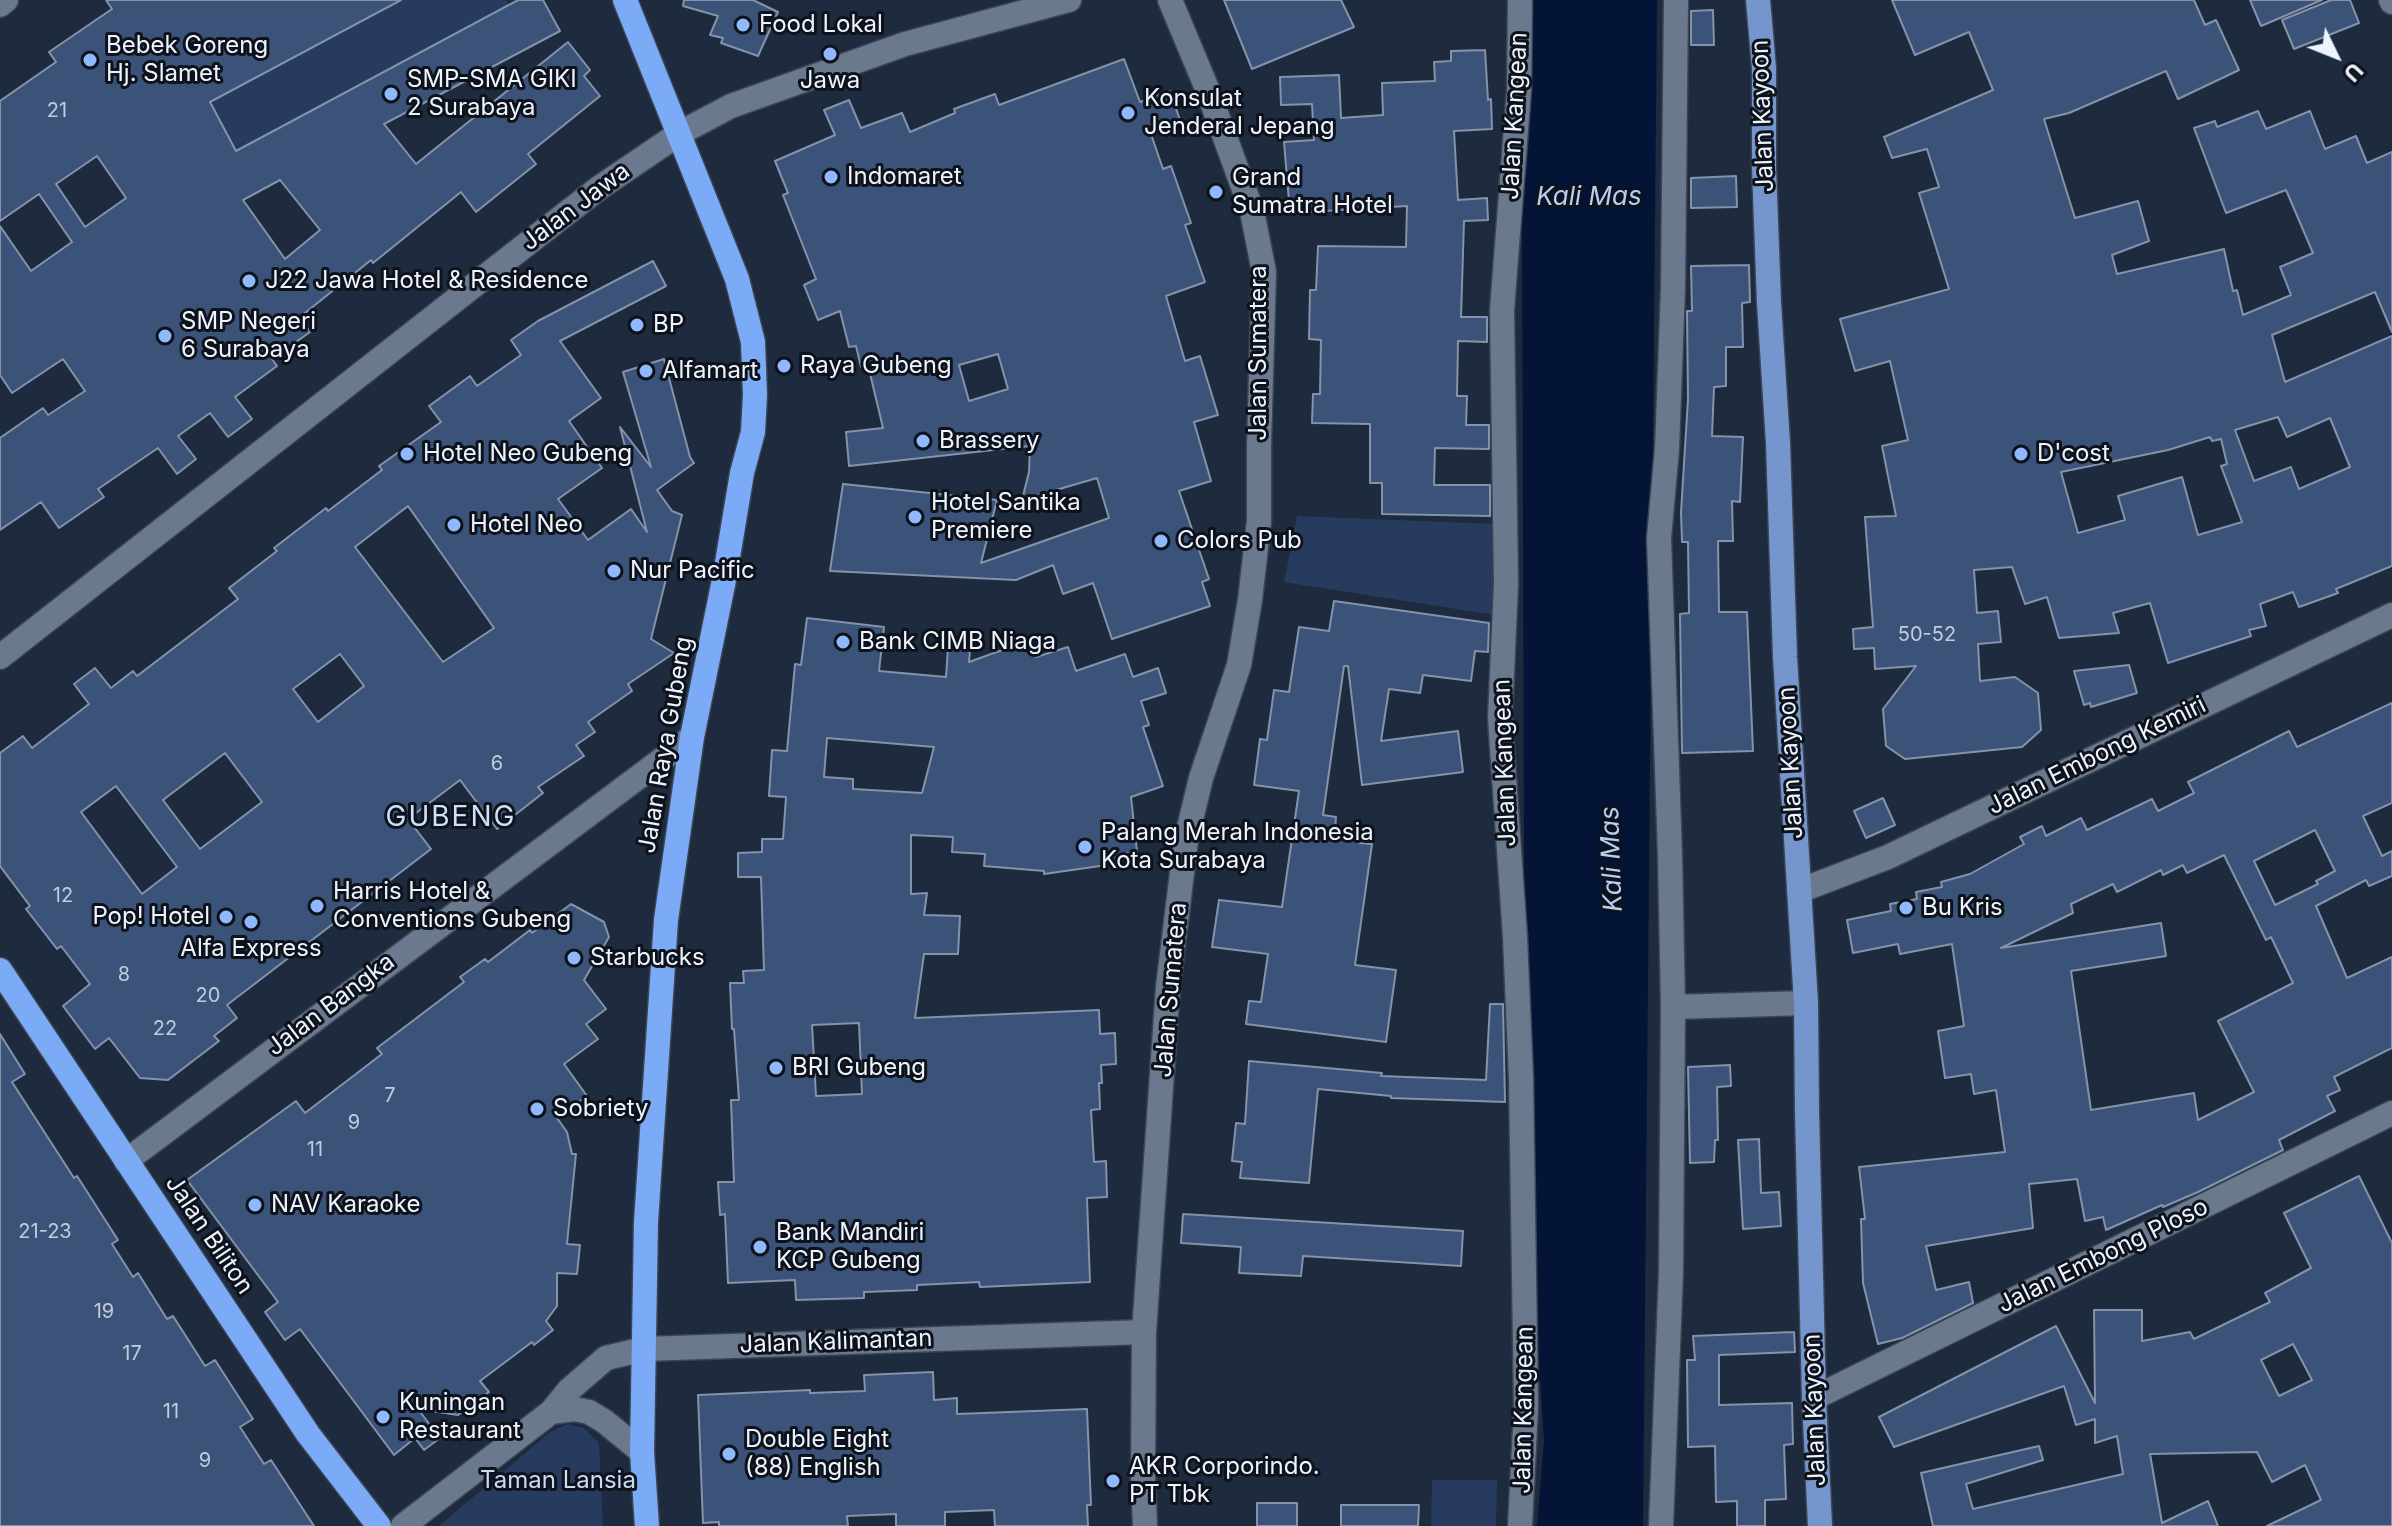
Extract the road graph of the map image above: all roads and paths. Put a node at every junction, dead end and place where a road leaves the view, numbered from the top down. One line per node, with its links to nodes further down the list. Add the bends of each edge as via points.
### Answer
1 (6, 0): 8 (street)
2 (625, 0): 9 (highway, Jalan Raya Gubeng)
3 (1069, 0): 9 (street, Jalan Jawa, via 905,44 731,106)
4 (1170, 0): 19 (street, Jalan Sumatera, via 1252,211 1264,272 1259,521 1239,665 1186,840 1168,987)
5 (1520, 0): 28 (street, Jalan Kangean, via 1519,90 1502,310 1506,584 1500,718 1522,1126 1526,1407)
6 (1676, 0): 16 (street, via 1673,288 1659,538)
7 (1758, 0): 13 (main road, Jalan Kayoon)
8 (0, 5)
9 (680, 133): 11 (street, Jalan Jawa, via 599,188); 12 (highway, Jalan Raya Gubeng, via 737,279 753,342 755,395 753,432)
10 (2392, 615): 13 (street, Jalan Embong Kemiri, via 1888,857)
11 (0, 657)
12 (692, 737): 18 (street, Jalan Bangka); 20 (highway, Jalan Raya Gubeng, via 666,920 646,1222)
13 (1799, 891): 15 (main road, Jalan Kayoon)
14 (0, 970): 18 (highway, Jalan Biliton)
15 (1806, 1003): 16 (street); 21 (main road, Jalan Kayoon)
16 (1673, 1007): 29 (street, via 1671,1271)
17 (2392, 1113): 21 (street, Jalan Embong Ploso)
18 (126, 1161): 24 (highway, Jalan Biliton, via 308,1434)
19 (1144, 1332): 20 (street, Jalan Kalimantan); 27 (street, Jalan Sumatera)
20 (644, 1349): 22 (street, Jalan Kalimantan, via 606,1358); 23 (highway, Jalan Raya Gubeng)
21 (1814, 1398): 30 (main road, Jalan Kayoon)
22 (551, 1412): 23 (street, via 589,1412); 25 (street, Jalan Kalimantan)
23 (642, 1452): 26 (highway, Jalan Raya Gubeng)
24 (379, 1526)
25 (403, 1526)
26 (647, 1526)
27 (1145, 1526)
28 (1520, 1526)
29 (1661, 1526)
30 (1820, 1526)

